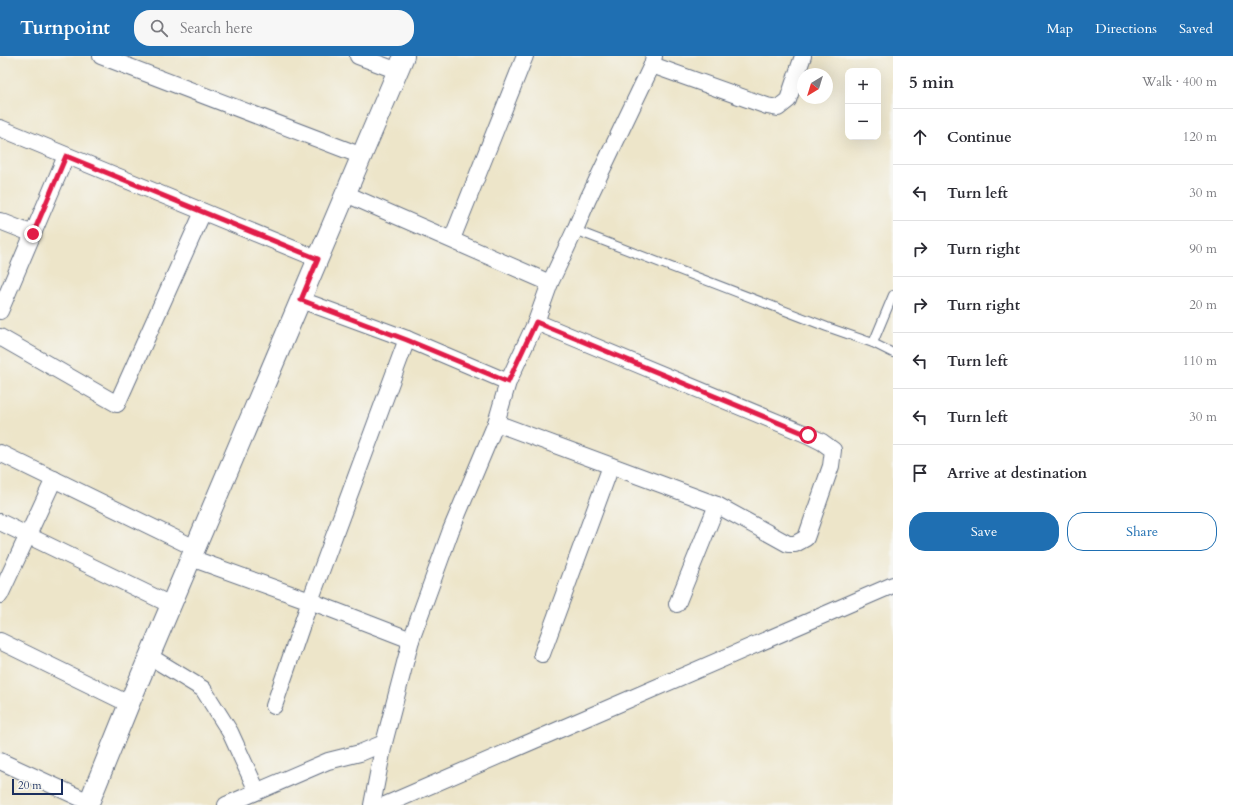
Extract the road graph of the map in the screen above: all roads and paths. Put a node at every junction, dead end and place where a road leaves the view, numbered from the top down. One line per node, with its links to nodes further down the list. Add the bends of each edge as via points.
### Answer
1 (101, 56): 9 (street)
2 (358, 56): 6 (street)
3 (525, 56): 15 (street)
4 (803, 56): 5 (street, via 788,100 778,108 767,106)
5 (653, 60): 13 (street)
6 (401, 63): 9 (street)
7 (0, 128): 8 (street)
8 (66, 156): 11 (street); 14 (street)
9 (362, 156): 10 (street)
10 (346, 194): 15 (street); 16 (street)
11 (203, 212): 16 (street); 22 (street, via 117,404)
12 (0, 221): 14 (street)
13 (575, 230): 17 (street); 24 (lane)
14 (33, 234): 20 (street)
15 (452, 239): 17 (street)
16 (318, 259): 19 (street)
17 (550, 283): 21 (street)
18 (893, 295): 24 (lane)
19 (301, 300): 23 (street); 34 (street)
20 (0, 311)
21 (536, 322): 26 (street); 31 (street, via 808,435 833,450 831,466 806,538 795,544 788,544)
22 (0, 337)
23 (407, 340): 26 (street); 37 (street)
24 (873, 344): 25 (lane)
25 (893, 353)
26 (508, 382): 27 (street)
27 (496, 422): 29 (street); 40 (street, via 451,530)
28 (0, 453): 30 (street)
29 (611, 466): 31 (street); 42 (street)
30 (54, 479): 33 (street); 34 (street)
31 (716, 505): 38 (street)
32 (0, 522): 33 (street)
33 (28, 536): 36 (street); 39 (street)
34 (193, 553): 37 (street); 39 (street)
35 (893, 585): 52 (street)
36 (0, 595)
37 (310, 601): 40 (street); 45 (street)
38 (677, 604)
39 (171, 605): 43 (street)
40 (411, 640): 46 (street)
41 (0, 642): 44 (street)
42 (542, 654)
43 (149, 656): 44 (street); 48 (street, via 203,689 230,732)
44 (129, 704): 49 (street)
45 (274, 706)
46 (384, 743): 48 (street, via 328,760); 51 (street)
47 (0, 761): 49 (street)
48 (257, 791): 50 (street)
49 (89, 804)
50 (226, 805)
51 (372, 805)
52 (385, 805)

